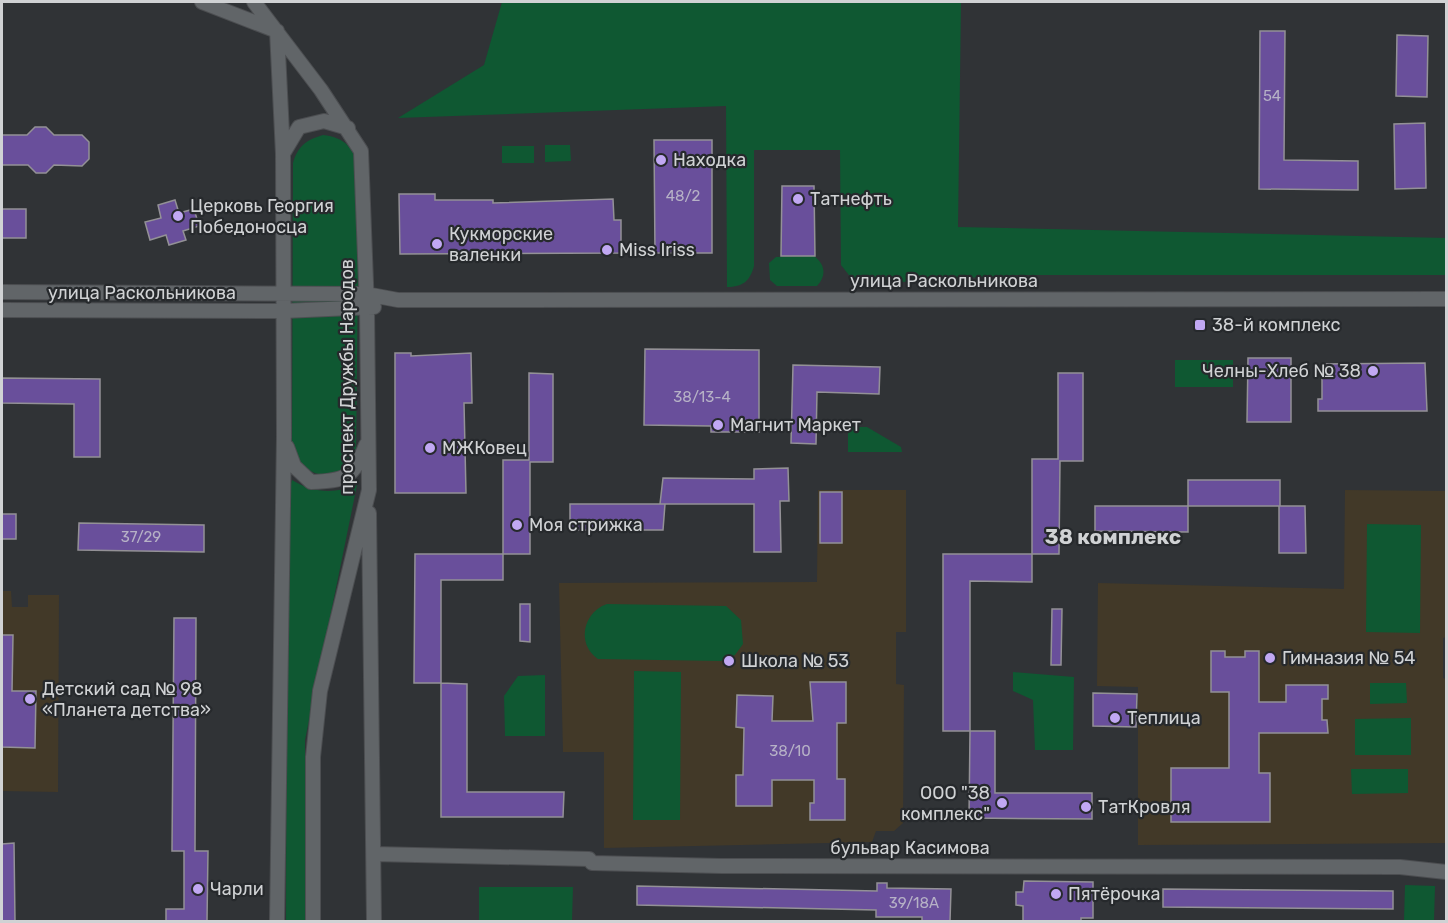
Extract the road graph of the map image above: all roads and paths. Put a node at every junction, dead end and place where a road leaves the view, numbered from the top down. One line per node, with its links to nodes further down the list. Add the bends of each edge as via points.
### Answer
1 (202, 2): 3 (street)
2 (254, 2): 3 (street)
3 (277, 31): 4 (street); 5 (street)
4 (348, 129): 5 (street, via 324,121 299,127); 8 (street, проспект Дружбы Народов, via 362,151)
5 (283, 154): 7 (street)
6 (2, 292): 7 (street, улица Раскольникова)
7 (282, 292): 8 (street, улица Раскольникова); 13 (street)
8 (366, 294): 10 (street, улица Раскольникова); 11 (street, проспект Дружбы Народов)
9 (1446, 299): 10 (street, улица Раскольникова)
10 (398, 300): 11 (street, улица Раскольникова)
11 (367, 309): 13 (street, улица Раскольникова); 15 (street, проспект Дружбы Народов)
12 (2, 310): 13 (street, улица Раскольникова)
13 (283, 311): 14 (street)
14 (284, 436): 15 (street, via 294,466 310,482 336,481 357,468); 19 (street)
15 (369, 438): 16 (street, проспект Дружбы Народов)
16 (369, 490): 17 (street); 20 (street, проспект Дружбы Народов, via 320,691 313,757)
17 (374, 854): 18 (street, бульвар Касимова, via 721,866 1389,866); 21 (street)
18 (1446, 872)
19 (277, 921)
20 (313, 921)
21 (374, 921)

